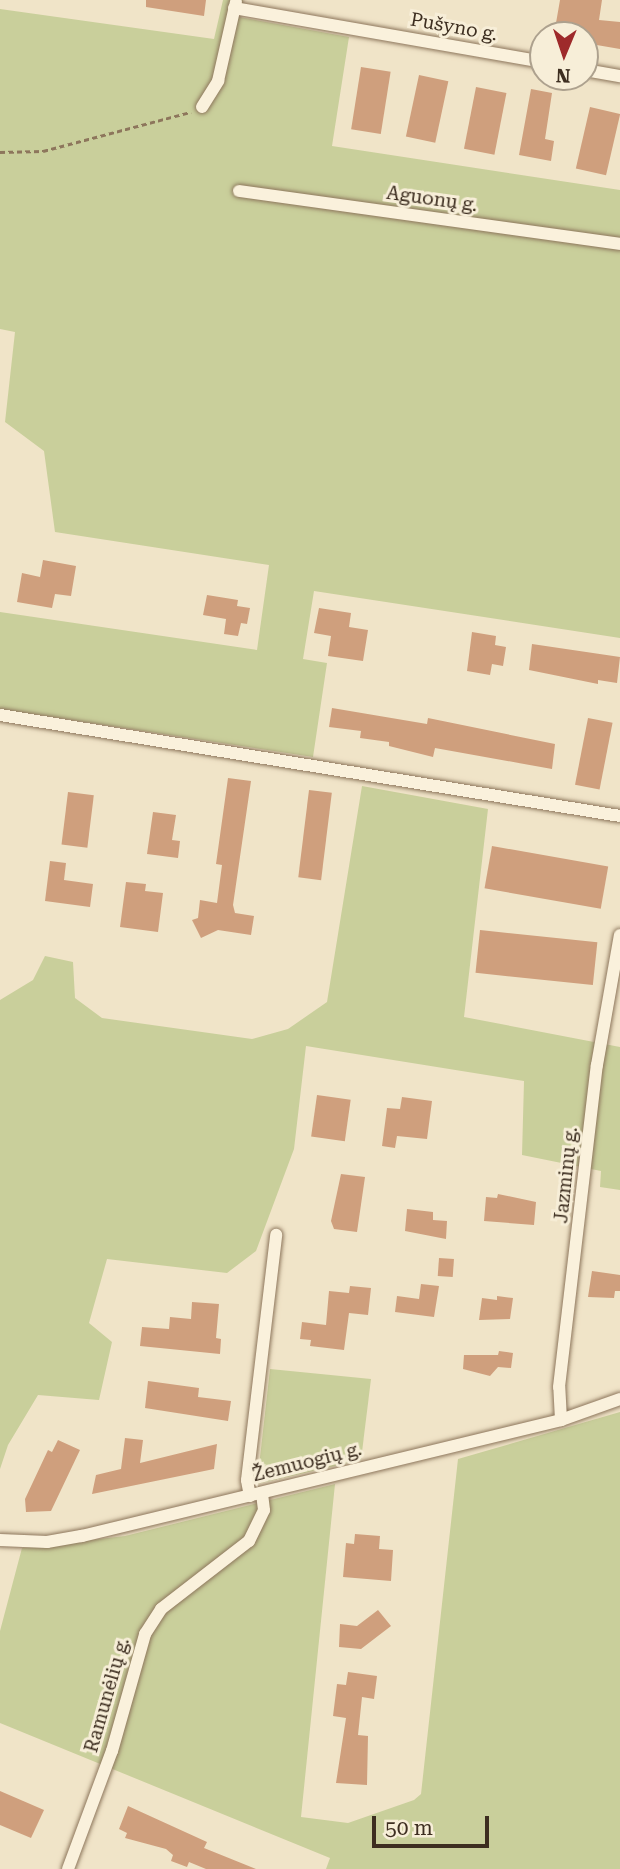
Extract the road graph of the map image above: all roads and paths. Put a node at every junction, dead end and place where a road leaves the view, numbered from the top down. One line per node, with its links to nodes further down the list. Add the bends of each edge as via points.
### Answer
1 (235, 4): 2 (street, Pušyno g.); 5 (street, via 218,81)
2 (529, 59)
3 (599, 72): 4 (street)
4 (620, 76)
5 (202, 107): 6 (path, via 43,151)
6 (0, 152)
7 (239, 191): 8 (street, Aguonų g.)
8 (620, 244)
9 (0, 715): 10 (street)
10 (620, 816)
11 (620, 936): 14 (street, Jazminų g., via 597,1065 559,1387)
12 (276, 1235): 15 (street, Ramunėlių g., via 247,1480)
13 (620, 1399): 14 (street, Žemuogių g.)
14 (561, 1420): 15 (street, Žemuogių g.)
15 (256, 1495): 16 (street, Žemuogių g., via 82,1536 47,1542); 17 (street, Ramunėlių g., via 264,1510 248,1541 161,1609 145,1634 112,1751)
16 (0, 1540)
17 (68, 1869)

